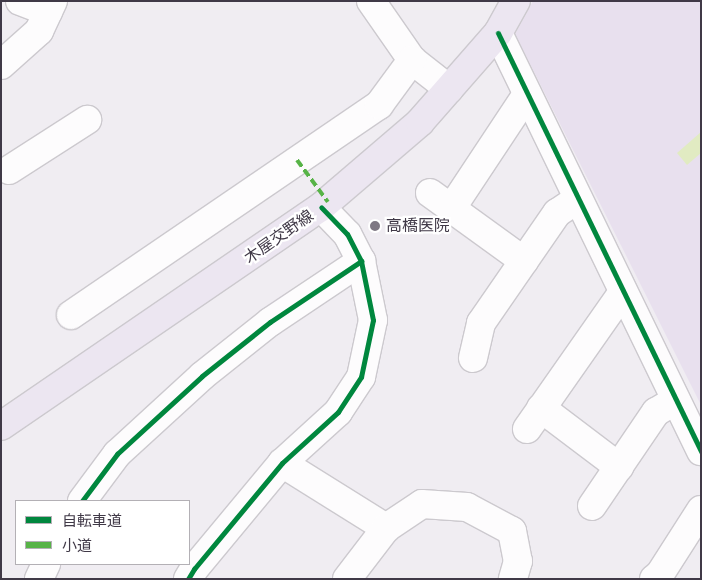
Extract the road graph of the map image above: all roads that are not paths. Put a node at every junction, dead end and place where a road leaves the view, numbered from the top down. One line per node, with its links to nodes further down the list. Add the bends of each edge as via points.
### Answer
1 (20, 1): 4 (street)
2 (371, 1): 6 (street)
3 (516, 1): 5 (main road, 木屋交野線)
4 (47, 15): 7 (street)
5 (498, 33): 8 (main road, 木屋交野線); 9 (street)
6 (412, 60): 8 (street); 17 (street, via 380,105)
7 (1, 65)
8 (449, 89): 13 (main road, 木屋交野線, via 420,122)
9 (527, 94): 12 (street); 15 (street, via 441,201)
10 (87, 120): 11 (street)
11 (4, 169)
12 (578, 199): 15 (street, via 557,213); 16 (street)
13 (322, 208): 14 (street, via 347,234); 20 (main road, 木屋交野線)
14 (362, 261): 22 (street, via 373,320 361,377 338,412); 24 (street, via 270,322 202,376 117,454)
15 (524, 261): 18 (street, via 481,323)
16 (624, 292): 19 (street); 23 (street, via 534,419)
17 (71, 316)
18 (473, 358)
19 (676, 400): 21 (street); 23 (street, via 656,412)
20 (1, 426)
21 (701, 451)
22 (282, 463): 27 (street); 30 (street)
23 (619, 467): 25 (street)
24 (83, 500)
25 (592, 506)
26 (701, 510): 33 (street)
27 (386, 528): 31 (street); 32 (street, via 422,504 467,507 512,531 518,561)
28 (46, 565): 29 (street)
29 (39, 579)
30 (188, 579)
31 (346, 579)
32 (513, 579)
33 (654, 579)

